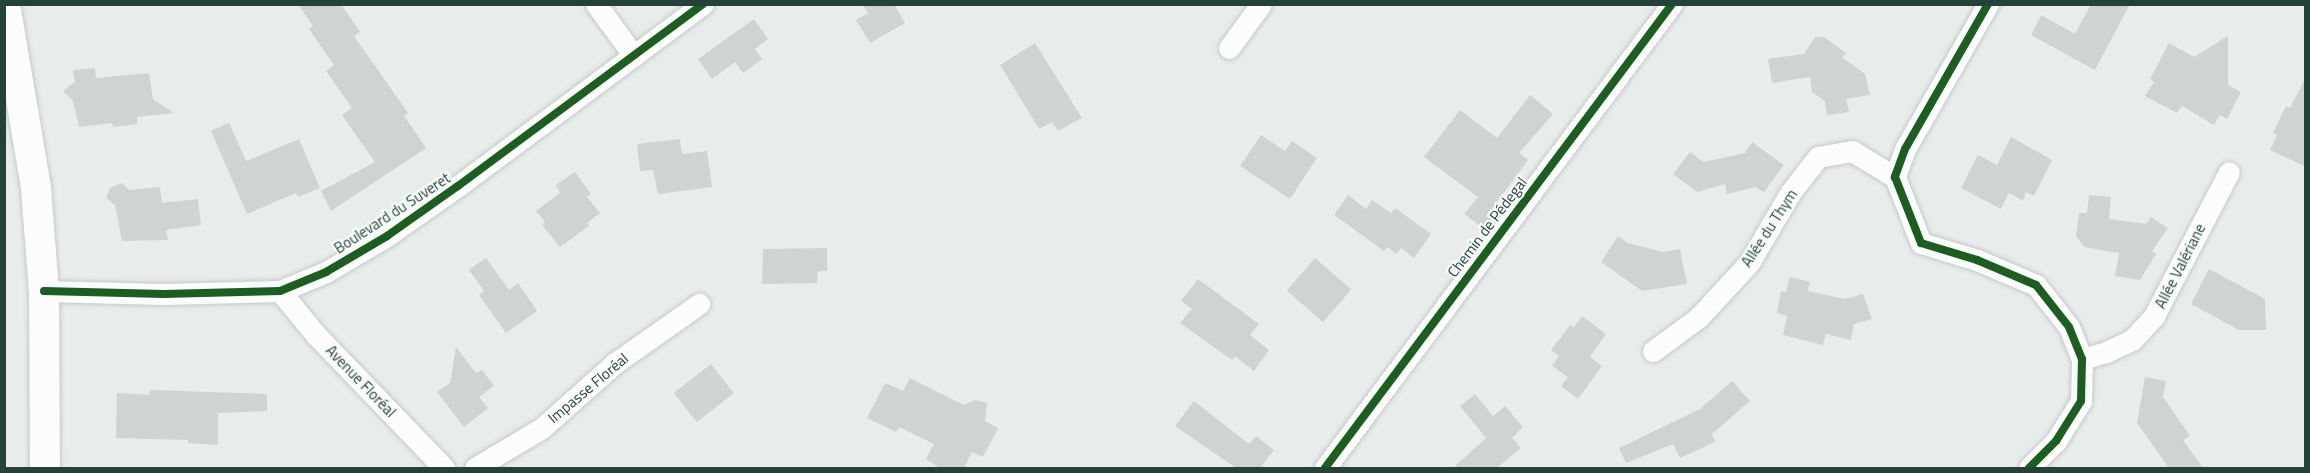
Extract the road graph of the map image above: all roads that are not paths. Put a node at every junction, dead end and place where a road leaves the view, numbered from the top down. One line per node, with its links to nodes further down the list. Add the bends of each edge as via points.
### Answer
1 (4, 4): 11 (main road, via 36,188)
2 (596, 4): 8 (street)
3 (702, 4): 8 (street, Boulevard du Suveret)
4 (1261, 4): 7 (street)
5 (1672, 4): 19 (street, Chemin de Pédegal)
6 (1988, 4): 10 (street, via 1905,149)
7 (1228, 48)
8 (634, 56): 12 (street, Boulevard du Suveret, via 387,236 326,272)
9 (2229, 172): 15 (street, Allée Valériane, via 2154,316 2132,339)
10 (1895, 177): 14 (street, Allée du Thym, via 1852,152 1818,157 1749,263 1698,318); 15 (street, via 1921,243 1977,260 2036,285 2069,327)
11 (44, 291): 12 (street, Boulevard du Suveret); 16 (main road)
12 (280, 291): 17 (street, Avenue Floréal, via 316,335)
13 (699, 304): 18 (street, Impasse Floréal, via 615,363 542,428)
14 (1653, 351)
15 (2082, 359): 20 (street, via 2081,400 2056,441)
16 (45, 468)
17 (444, 468)
18 (476, 468)
19 (1325, 468)
20 (2029, 468)

